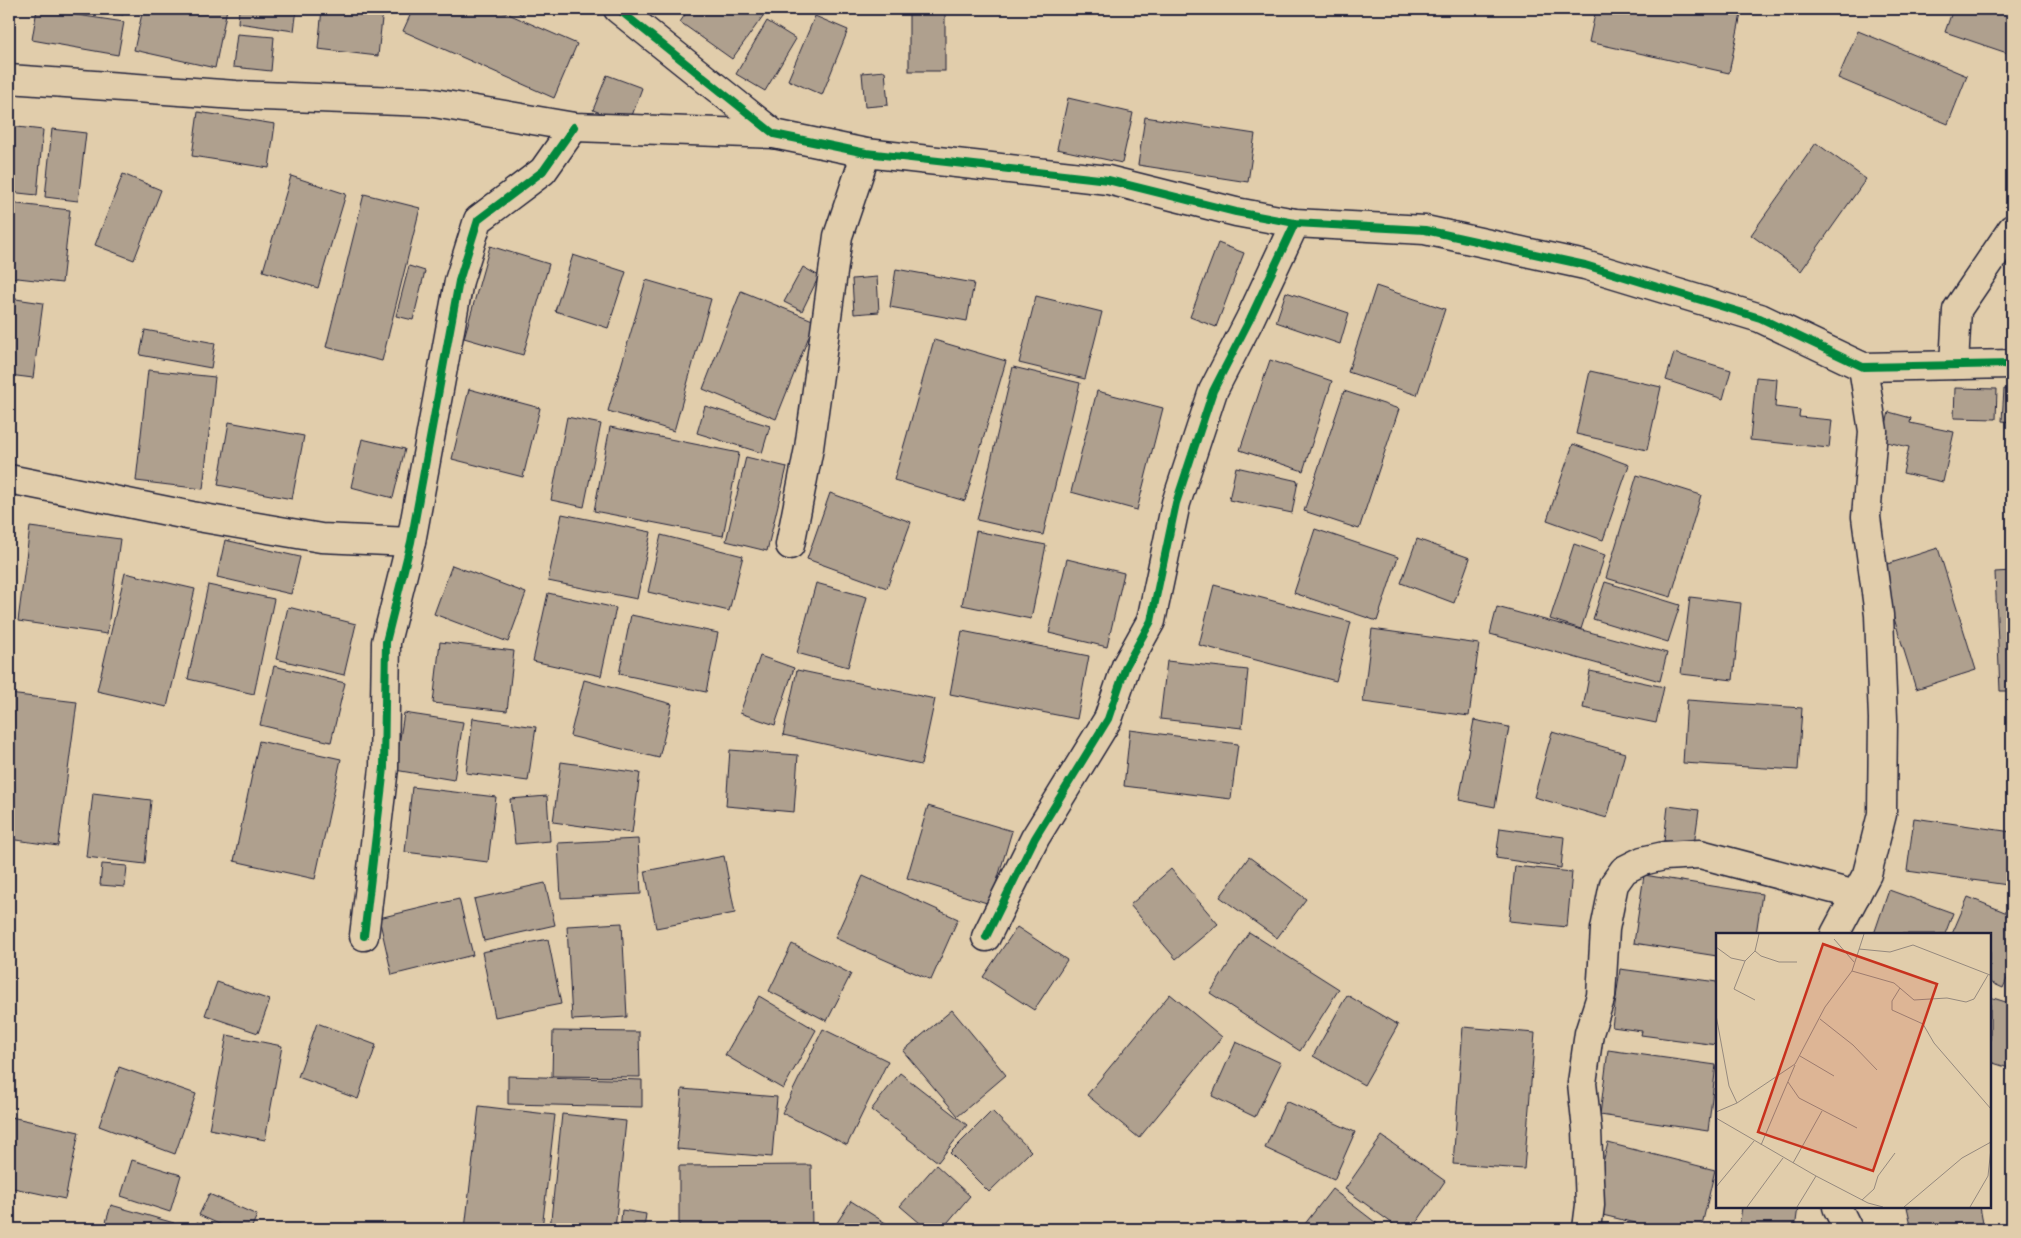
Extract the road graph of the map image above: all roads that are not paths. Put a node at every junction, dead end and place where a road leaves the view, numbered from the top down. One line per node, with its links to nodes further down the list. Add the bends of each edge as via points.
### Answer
1 (618, 9): 4 (street)
2 (9, 79): 3 (street, via 236,95 428,102)
3 (574, 128): 4 (street); 12 (street, via 543,172 478,220 459,281)
4 (774, 134): 5 (street)
5 (866, 152): 6 (street, via 1108,180 1236,212); 13 (street, via 838,236 809,448)
6 (1295, 223): 10 (street, via 1425,230 1585,265 1760,318); 17 (street, via 1213,391 1176,503 1151,621 1126,666 1108,719 1035,838)
7 (2012, 230): 9 (street, via 1957,310)
8 (2012, 364): 9 (street)
9 (1954, 365): 10 (street)
10 (1863, 367): 14 (street, via 1874,431 1866,518 1879,615 1883,785 1882,814 1867,874)
11 (9, 479): 12 (street, via 321,538)
12 (411, 542): 16 (street, via 386,642 384,768)
13 (790, 545)
14 (1856, 894): 15 (street); 19 (street, via 1700,854 1664,856 1642,861 1624,870 1614,884 1605,929 1602,996 1589,1033 1582,1083 1590,1205)
15 (1835, 933)
16 (364, 936)
17 (986, 937)
18 (1838, 1208): 20 (street)
19 (1587, 1229)
20 (1848, 1229)

